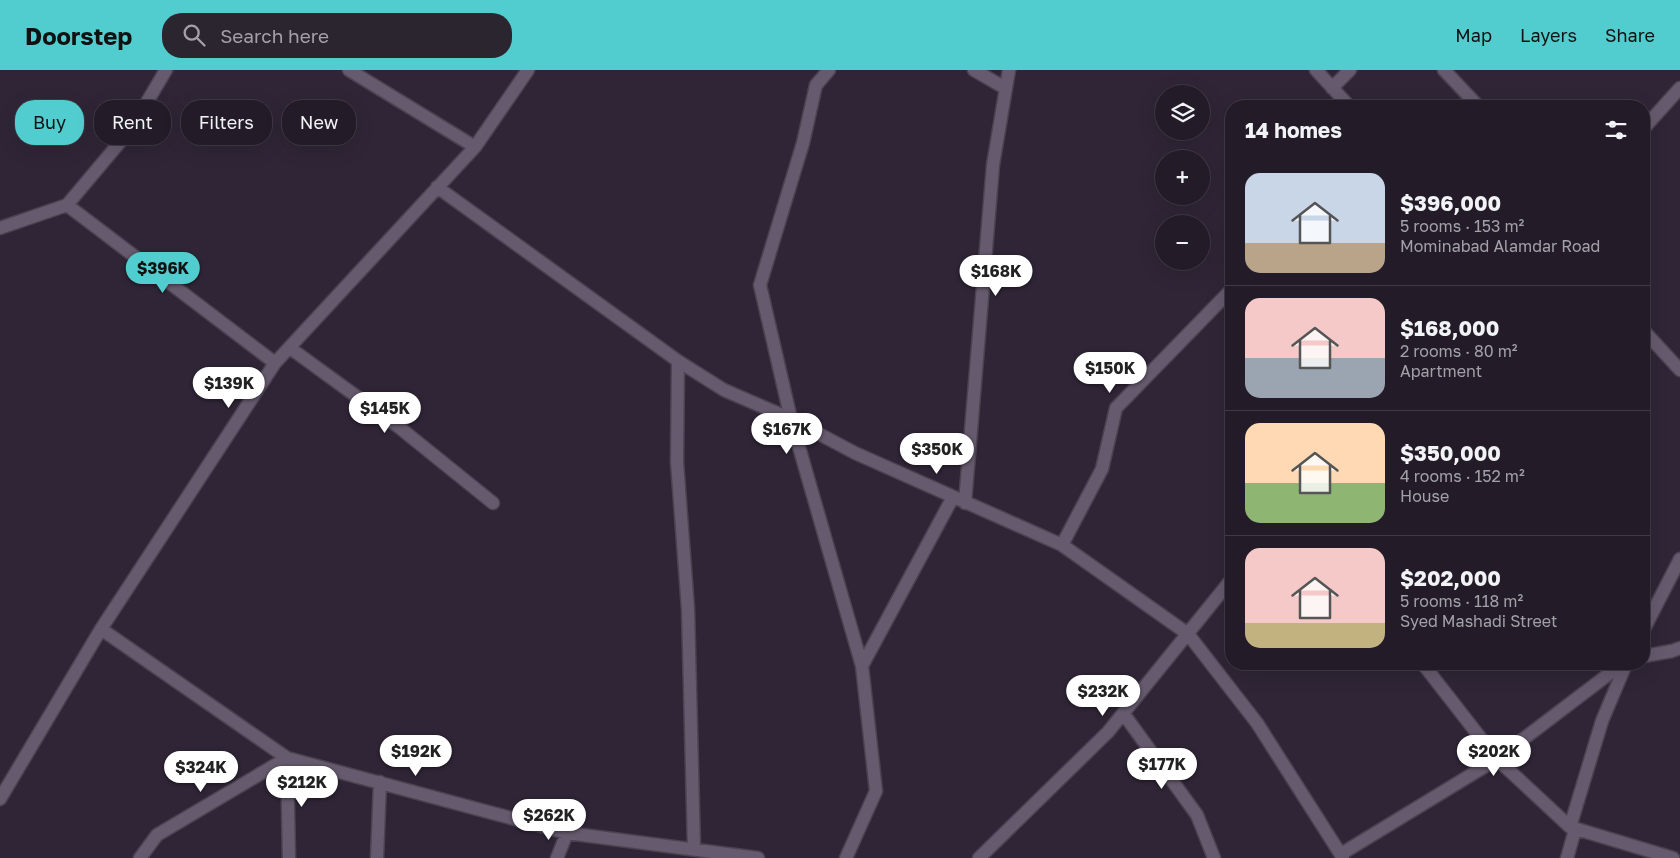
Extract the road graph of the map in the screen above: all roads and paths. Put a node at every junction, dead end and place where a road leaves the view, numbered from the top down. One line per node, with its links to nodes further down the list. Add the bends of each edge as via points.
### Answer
1 (166, 70): 18 (street, via 131,129)
2 (349, 70): 16 (street)
3 (528, 70): 16 (street)
4 (829, 70): 26 (street, via 816,85 803,142 760,285)
5 (974, 70): 10 (street)
6 (1009, 70): 10 (street)
7 (1316, 70): 11 (street)
8 (1350, 70): 11 (street)
9 (1444, 70): 14 (street)
10 (1005, 88): 29 (street, via 993,165)
11 (1332, 88): 13 (street)
12 (1680, 88): 15 (street)
13 (1343, 100)
14 (1472, 100)
15 (1650, 121)
16 (475, 148): 17 (street)
17 (437, 187): 22 (street); 23 (street)
18 (67, 205): 19 (street); 24 (street)
19 (0, 228)
20 (1225, 296): 30 (street, via 1116,408 1102,470)
21 (1650, 338): 25 (street)
22 (290, 348): 24 (street); 28 (street, via 400,428)
23 (678, 361): 26 (street, via 724,390); 49 (street, via 677,462 688,609)
24 (275, 363): 34 (street)
25 (1680, 370)
26 (791, 419): 27 (street, via 855,453); 38 (street)
27 (952, 497): 29 (street); 38 (street)
28 (493, 503)
29 (965, 503): 30 (street)
30 (1062, 545): 35 (street)
31 (1680, 559): 33 (street)
32 (1225, 588): 35 (street)
33 (1650, 617)
34 (101, 629): 43 (street); 46 (street)
35 (1188, 634): 42 (street); 50 (street, via 1257,723)
36 (1680, 648): 37 (street)
37 (1650, 655)
38 (862, 666): 56 (street, via 876,791)
39 (1428, 670): 44 (street)
40 (1614, 670): 44 (street)
41 (1623, 670): 47 (street, via 1602,720)
42 (1123, 713): 57 (street, via 1108,732); 58 (street, via 1197,815)
43 (288, 758): 45 (street); 51 (street, via 157,835); 52 (street)
44 (1497, 759): 47 (street); 50 (street)
45 (380, 782): 48 (street); 53 (street)
46 (0, 798)
47 (1572, 829): 59 (street); 60 (street)
48 (567, 833): 49 (street); 54 (street)
49 (694, 848): 55 (street)
50 (1342, 856)
51 (140, 858)
52 (289, 858)
53 (377, 858)
54 (557, 858)
55 (758, 858)
56 (846, 858)
57 (980, 858)
58 (1214, 858)
59 (1567, 858)
60 (1673, 858)

